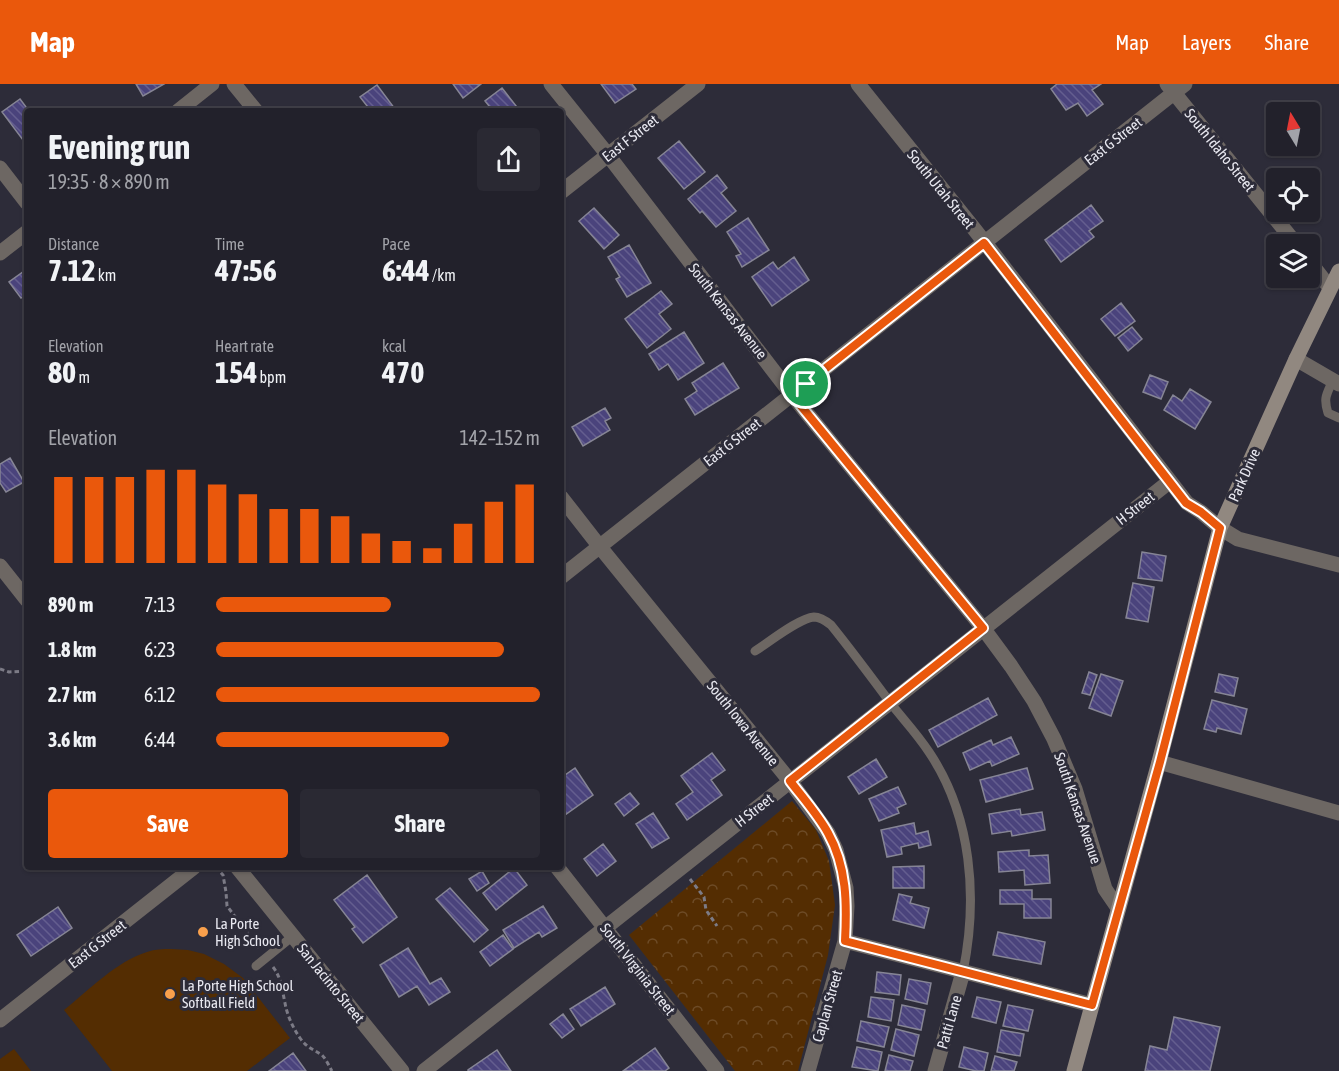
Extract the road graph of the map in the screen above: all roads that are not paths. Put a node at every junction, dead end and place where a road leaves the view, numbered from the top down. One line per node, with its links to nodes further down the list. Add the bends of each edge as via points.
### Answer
1 (212, 84): 7 (street)
2 (234, 84): 8 (street)
3 (551, 84): 9 (street, South Kansas Avenue)
4 (698, 84): 9 (street, East F Street)
5 (858, 84): 15 (street, South Utah Street)
6 (1176, 87): 14 (street, South Idaho Street); 15 (street, East G Street)
7 (182, 108)
8 (254, 108)
9 (608, 155): 11 (street, East F Street); 22 (street, South Kansas Avenue)
10 (0, 168): 12 (street)
11 (564, 190)
12 (24, 198)
13 (24, 234): 16 (street)
14 (1288, 234)
15 (984, 243): 22 (street, East G Street); 24 (street, South Utah Street)
16 (0, 254)
17 (1339, 271): 19 (street, Park Drive)
18 (1320, 275): 19 (street)
19 (1330, 288): 20 (street, Park Drive)
20 (1296, 359): 21 (street); 26 (street, Park Drive)
21 (1336, 382): 23 (lane, via 1325,398 1328,413)
22 (792, 395): 27 (street, East G Street); 32 (street, South Kansas Avenue)
23 (1339, 418)
24 (1169, 482): 26 (street, South Utah Street, via 1186,503); 32 (street, H Street)
25 (564, 501): 27 (street, South Iowa Avenue)
26 (1220, 528): 28 (street, South Utah Street, via 1238,539); 35 (street, Park Drive)
27 (600, 547): 30 (street, East G Street); 36 (street, South Iowa Avenue)
28 (1339, 565)
29 (0, 566): 31 (street)
30 (564, 575)
31 (24, 596)
32 (983, 628): 34 (street, H Street); 41 (street, South Kansas Avenue, via 1035,701 1054,739 1075,789 1105,889)
33 (755, 651): 34 (lane, via 800,621 814,617 823,620 831,625)
34 (890, 702): 36 (street, H Street); 46 (lane, via 929,752 950,789 962,824 969,862 970,903)
35 (1160, 762): 37 (street); 41 (street, Park Drive)
36 (790, 781): 42 (street, H Street); 44 (street, South Iowa Avenue, via 828,832 836,850 846,888)
37 (1339, 813)
38 (190, 870): 48 (street, East G Street)
39 (239, 870): 43 (street, San Jacinto Street)
40 (559, 870): 42 (street, South Virginia Street)
41 (1118, 908): 47 (street, Park Drive)
42 (605, 927): 50 (street, H Street); 51 (street, South Virginia Street)
43 (293, 936): 45 (lane); 49 (street, San Jacinto Street)
44 (845, 941): 46 (street); 52 (street, Caplan Street)
45 (256, 966)
46 (963, 972): 47 (street); 53 (street, Patti Lane)
47 (1092, 1005): 54 (street, Park Drive)
48 (0, 1020)
49 (402, 1071)
50 (424, 1071)
51 (717, 1071)
52 (808, 1071)
53 (935, 1071)
54 (1074, 1071)

